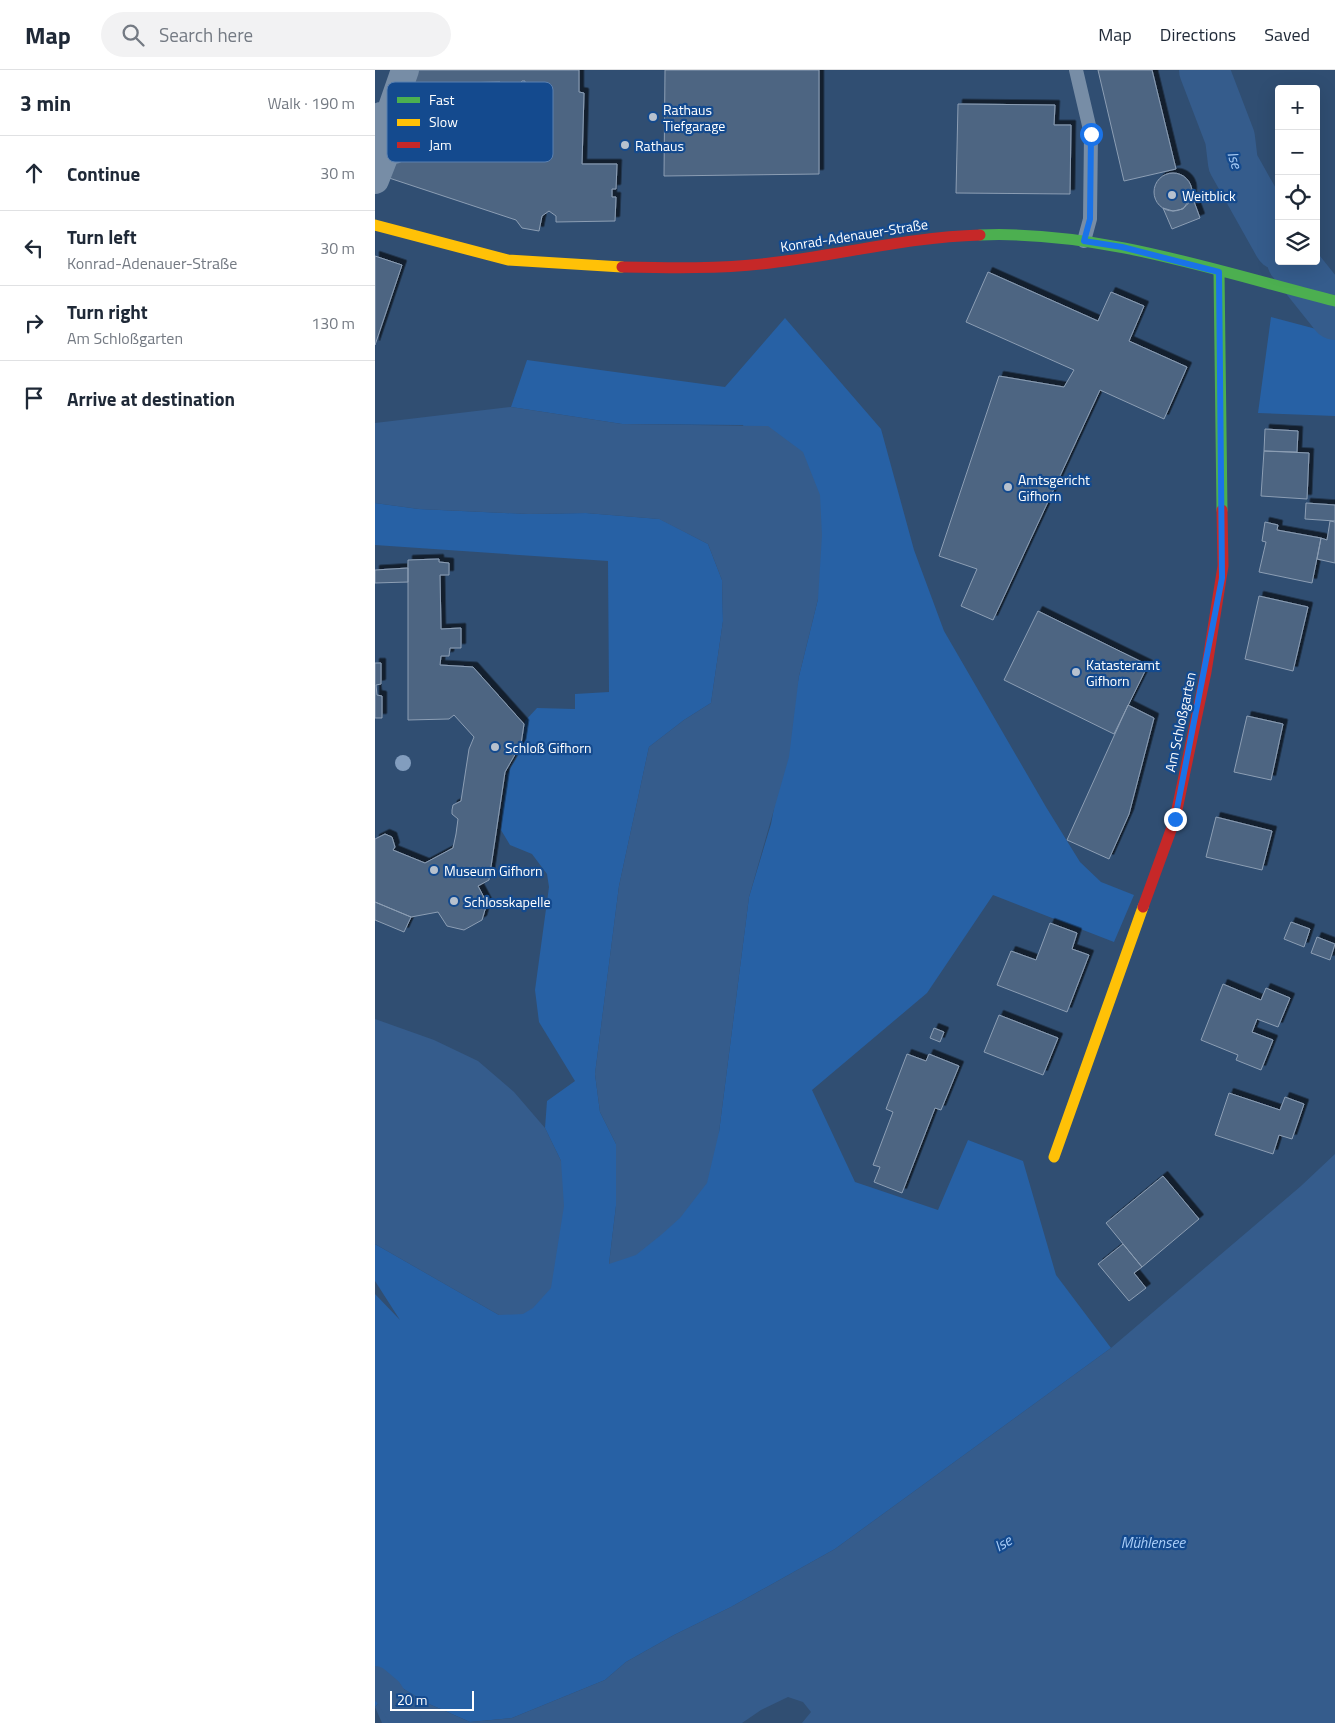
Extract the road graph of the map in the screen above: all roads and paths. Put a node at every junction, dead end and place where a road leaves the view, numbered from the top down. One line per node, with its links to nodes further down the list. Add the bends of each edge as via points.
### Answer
1 (405, 70): 3 (street)
2 (1076, 70): 9 (lane, via 1091,134 1090,219)
3 (401, 82)
4 (387, 119): 5 (street, via 381,116 376,130)
5 (387, 134)
6 (387, 150): 7 (street)
7 (375, 180)
8 (375, 225): 9 (street, Konrad-Adenauer-Straße, via 508,260 612,267 723,268 941,236 1021,233)
9 (1084, 241): 10 (street, Konrad-Adenauer-Straße, via 1122,247)
10 (1219, 272): 11 (street, Konrad-Adenauer-Straße); 12 (street, Am Schloßgarten, via 1223,566 1206,672 1175,819)
11 (1335, 301)
12 (1054, 1157)

